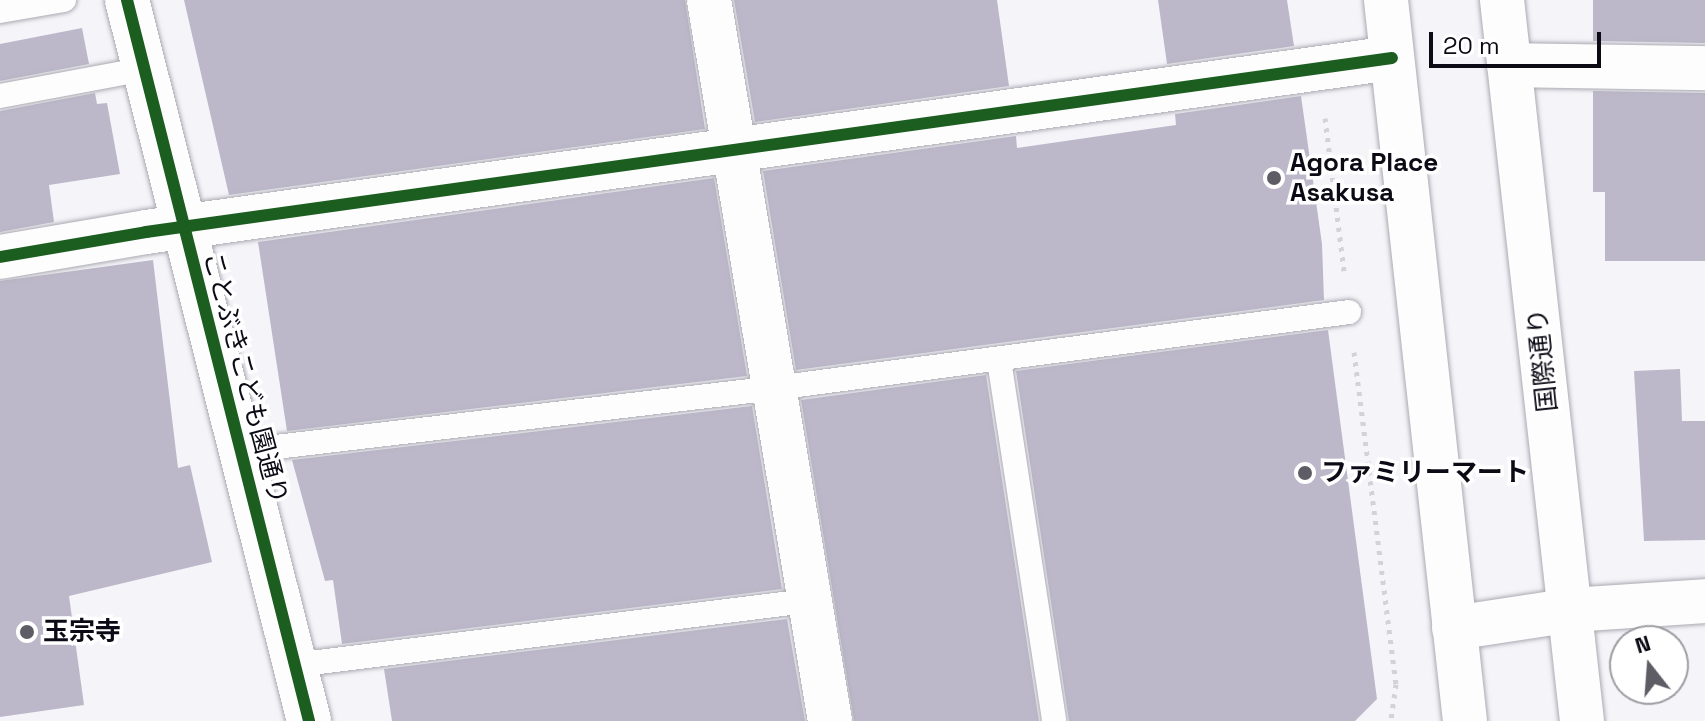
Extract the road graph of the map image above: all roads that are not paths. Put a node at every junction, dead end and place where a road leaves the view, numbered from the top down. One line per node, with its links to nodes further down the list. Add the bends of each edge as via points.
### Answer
1 (64, 0): 6 (lane)
2 (127, 0): 10 (street, ことぶきこども園通り)
3 (709, 0): 12 (street)
4 (1386, 0): 7 (street)
5 (1502, 0): 8 (street, 国際通り)
6 (0, 11)
7 (1392, 58): 12 (street); 22 (street)
8 (1509, 65): 9 (street); 21 (street, 国際通り)
9 (1705, 68)
10 (144, 69): 11 (lane); 13 (street, ことぶきこども園通り)
11 (0, 96)
12 (732, 150): 13 (street); 17 (street)
13 (184, 227): 14 (street); 18 (street, ことぶきこども園通り)
14 (0, 257)
15 (1349, 312): 16 (lane)
16 (999, 360): 17 (lane); 26 (lane)
17 (775, 388): 18 (lane); 19 (street)
18 (242, 451): 23 (street, ことぶきこども園通り)
19 (807, 601): 23 (lane); 25 (street)
20 (1705, 601): 21 (street)
21 (1571, 610): 22 (street); 28 (street, 国際通り)
22 (1454, 628): 27 (street)
23 (295, 665): 24 (street, ことぶきこども園通り)
24 (309, 721)
25 (830, 721)
26 (1054, 721)
27 (1465, 721)
28 (1582, 721)

